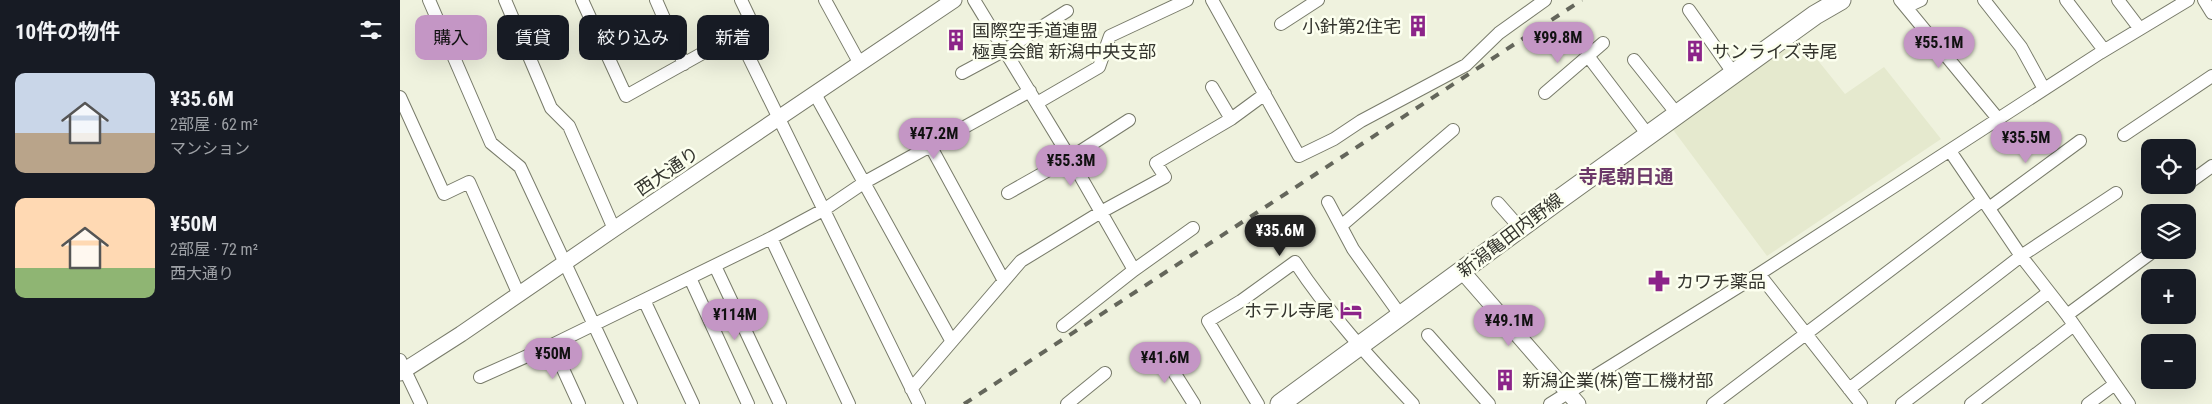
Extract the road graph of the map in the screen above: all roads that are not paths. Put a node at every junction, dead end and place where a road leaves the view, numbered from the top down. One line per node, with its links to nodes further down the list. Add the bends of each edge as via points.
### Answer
1 (429, 0): 77 (street, via 491,144 520,167)
2 (505, 0): 73 (street, via 551,108 569,126)
3 (582, 0): 35 (street, via 626,96)
4 (656, 0): 35 (street)
5 (741, 0): 25 (street)
6 (825, 0): 36 (street)
7 (954, 0): 21 (street, 西大通り)
8 (974, 0): 29 (street)
9 (1187, 0): 47 (street, via 1110,36 1100,67)
10 (1212, 0): 45 (street)
11 (1318, 0): 26 (street)
12 (1545, 0): 45 (street, via 1499,33 1466,65 1299,156)
13 (1841, 0): 38 (main road, 新潟亀田内野線)
14 (1921, 0): 20 (street)
15 (1984, 0): 41 (street, via 2021,47)
16 (2066, 0): 30 (street)
17 (2118, 0): 27 (street)
18 (2188, 0): 27 (street)
19 (2204, 0): 24 (street)
20 (1903, 3): 52 (street)
21 (940, 4): 36 (street, 西大通り)
22 (1689, 10): 38 (street)
23 (1067, 11): 29 (street)
24 (2212, 13)
25 (749, 15)
26 (1280, 24)
27 (2140, 29): 30 (street)
28 (1603, 43): 31 (street)
29 (1005, 50): 37 (street); 42 (street)
30 (2104, 50): 41 (street)
31 (1588, 56): 43 (street); 54 (street)
32 (697, 57): 35 (street)
33 (750, 60): 49 (street)
34 (1634, 60): 48 (street)
35 (684, 64)
36 (860, 64): 44 (street, 西大通り)
37 (962, 74)
38 (1734, 74): 48 (main road, 新潟亀田内野線)
39 (2212, 76): 55 (street)
40 (1212, 87): 50 (street)
41 (2044, 89): 52 (street)
42 (1030, 91): 47 (street); 57 (street)
43 (1545, 93)
44 (815, 94): 49 (street, 西大通り); 62 (street)
45 (1265, 94): 50 (street)
46 (400, 97): 85 (street, via 444,194 469,182)
47 (1037, 103): 59 (street)
48 (1677, 114): 54 (main road, 新潟亀田内野線)
49 (779, 118): 68 (street); 73 (street, 西大通り)
50 (1231, 119): 69 (street, via 1156,163 1164,177)
51 (1129, 120): 59 (street)
52 (1999, 120): 58 (street)
53 (1453, 130): 70 (street)
54 (1648, 135): 72 (main road, 新潟亀田内野線)
55 (2124, 135)
56 (2080, 141): 67 (street)
57 (930, 147): 62 (street); 83 (street)
58 (1950, 151): 67 (street); 81 (street)
59 (1070, 158): 64 (street); 69 (street)
60 (2212, 166): 61 (street)
61 (2196, 178)
62 (865, 182): 68 (street); 93 (street)
63 (2116, 192): 75 (street)
64 (1008, 193)
65 (1328, 202): 70 (street)
66 (1498, 203): 72 (street)
67 (1986, 204): 75 (street); 91 (street)
68 (824, 209): 74 (street); 101 (street)
69 (1101, 212): 79 (street); 83 (street, via 1021,261)
70 (1341, 226): 87 (street, via 1353,249)
71 (1193, 228): 79 (street)
72 (1520, 228): 80 (main road, 新潟亀田内野線)
73 (614, 229): 77 (street, 西大通り)
74 (771, 238): 78 (street); 110 (street)
75 (2021, 256): 84 (street); 102 (street)
76 (2144, 259): 88 (street)
77 (565, 262): 85 (street, 西大通り); 89 (street)
78 (715, 266): 82 (street); 109 (street)
79 (1134, 270): 90 (street)
80 (1462, 271): 87 (main road, 新潟亀田内野線); 103 (street)
81 (1759, 274): 91 (street); 103 (street)
82 (690, 278): 86 (street); 108 (street)
83 (1004, 281): 93 (street)
84 (2048, 292): 88 (street); 121 (street)
85 (519, 295): 97 (street, 西大通り)
86 (644, 300): 89 (street); 107 (street)
87 (1401, 316): 95 (main road, 新潟亀田内野線)
88 (2071, 320): 100 (street); 122 (street)
89 (595, 324): 94 (street); 106 (street)
90 (1064, 326)
91 (1806, 333): 102 (street); 119 (street)
92 (1428, 335): 117 (street)
93 (952, 340): 101 (street)
94 (552, 346): 99 (street); 105 (street)
95 (1360, 346): 114 (street, via 1315,293 1296,262 1208,321); 115 (main road, 新潟亀田内野線); 116 (street)
96 (1160, 350): 113 (street)
97 (402, 368): 104 (street)
98 (1105, 373): 112 (street)
99 (480, 377)
100 (2115, 384): 123 (street); 124 (street)
101 (911, 389): 111 (street)
102 (1849, 389): 120 (street)
103 (1574, 398): 118 (street)
104 (421, 404)
105 (579, 404)
106 (632, 404)
107 (693, 404)
108 (748, 404)
109 (780, 404)
110 (850, 404)
111 (919, 404)
112 (1067, 404)
113 (1194, 404)
114 (1258, 404)
115 (1280, 404)
116 (1413, 404)
117 (1489, 404)
118 (1550, 404)
119 (1713, 404)
120 (1861, 404)
121 (1902, 404)
122 (1971, 404)
123 (2088, 404)
124 (2129, 404)

